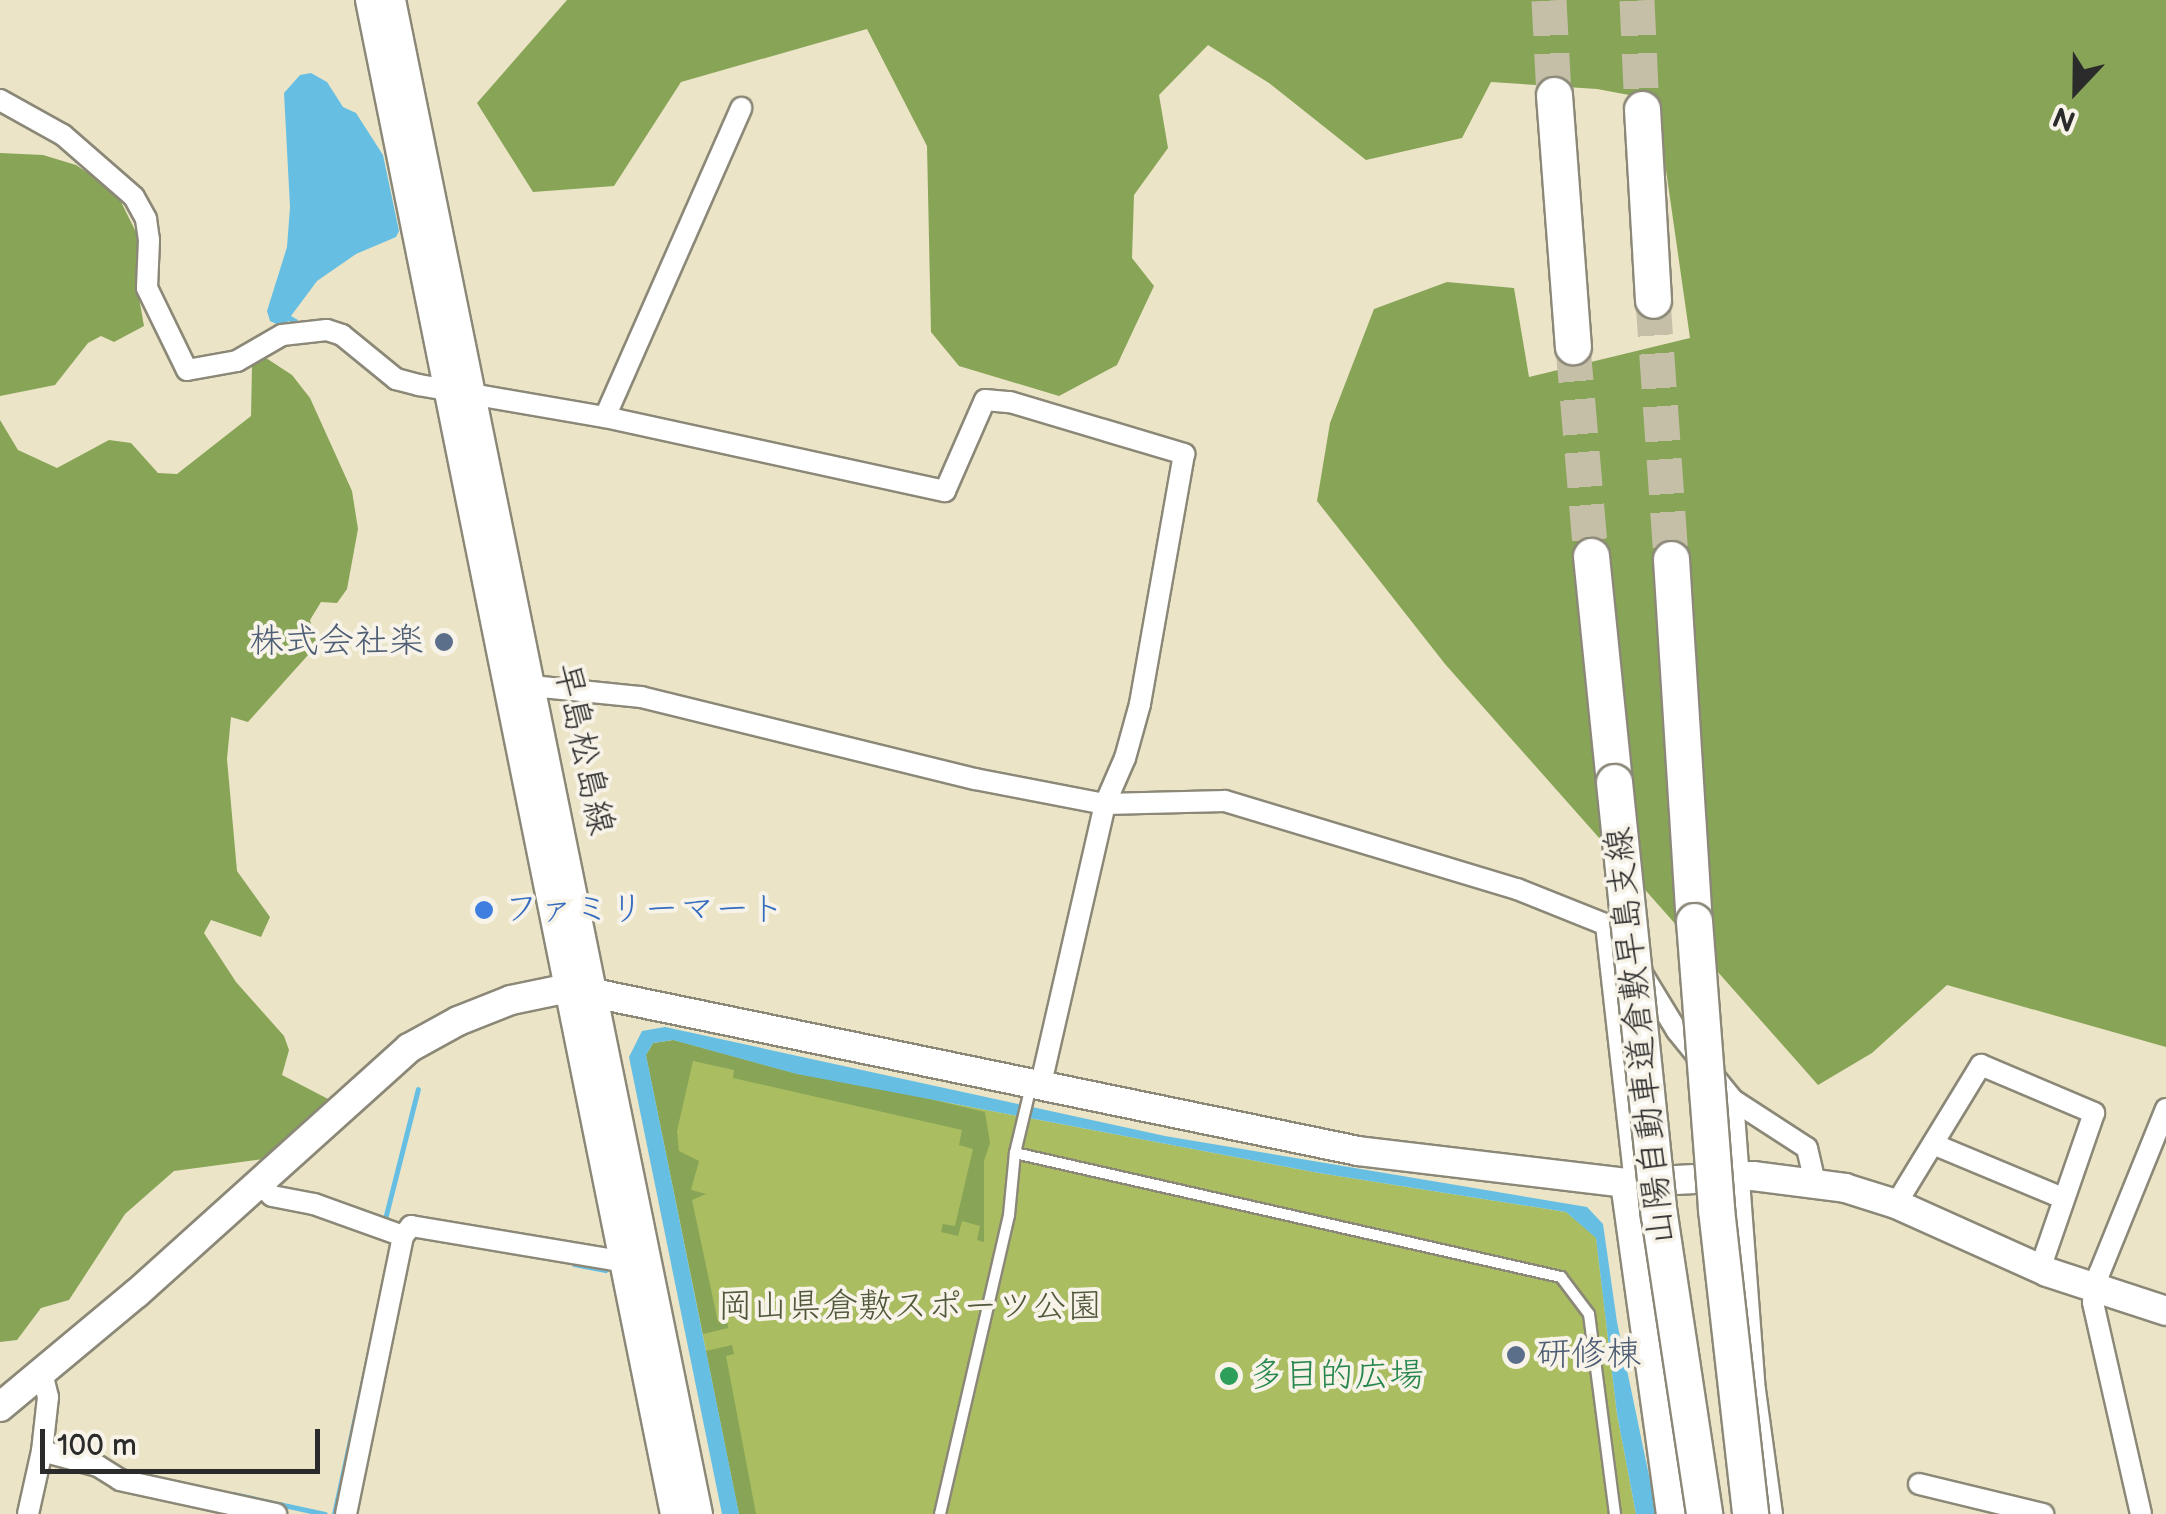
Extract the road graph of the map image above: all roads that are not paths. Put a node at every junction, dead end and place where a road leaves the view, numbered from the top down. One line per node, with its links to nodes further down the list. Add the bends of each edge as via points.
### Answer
1 (370, 0): 9 (main road, 早島松島線)
2 (392, 0): 9 (main road, 早島松島線)
3 (1554, 96): 8 (highway)
4 (0, 100): 9 (street, via 63,135 134,197 149,240 147,288 187,370 237,360 282,335 327,330 342,334 396,379)
5 (741, 108): 10 (street)
6 (1642, 109): 7 (highway)
7 (1652, 300)
8 (1573, 346)
9 (458, 390): 10 (street); 13 (main road, 早島松島線); 16 (main road, 早島松島線)
10 (605, 418): 14 (street, via 945,491 985,400 1184,454 1140,704)
11 (1591, 556): 45 (highway, 山陽自動車道倉敷早島支線, bridge, via 1659,1216)
12 (1671, 559): 46 (highway, 山陽自動車道倉敷早島支線, bridge, via 1716,1209)
13 (532, 686): 14 (street, via 642,697); 16 (main road, 早島松島線)
14 (1105, 804): 15 (street, via 1225,801 1500,883); 17 (street)
15 (1606, 925): 18 (street); 23 (street)
16 (582, 989): 17 (main road); 25 (main road, via 512,1000 408,1048); 29 (main road, 早島松島線); 41 (main road, 早島松島線)
17 (1032, 1092): 21 (lane); 23 (main road, via 1358,1151)
18 (1733, 1100): 22 (street); 24 (street, via 1807,1148)
19 (2166, 1110): 31 (street)
20 (1933, 1144): 26 (street); 26 (street, via 1981,1064 2094,1113); 27 (street)
21 (1015, 1153): 42 (lane, via 1009,1215); 43 (lane, via 1561,1277 1590,1314)
22 (1738, 1176): 23 (main road); 24 (main road); 47 (street, via 1754,1390)
23 (1630, 1183): 44 (main road)
24 (1815, 1183): 27 (main road)
25 (260, 1184): 28 (street, via 272,1196); 33 (main road)
26 (2064, 1198): 30 (street)
27 (1896, 1204): 30 (main road)
28 (402, 1232): 29 (street); 39 (street)
29 (625, 1262): 40 (main road, 早島松島線)
30 (2040, 1269): 31 (main road)
31 (2094, 1289): 32 (main road); 49 (street, via 2094,1314)
32 (2166, 1312)
33 (42, 1373): 34 (main road); 35 (street, via 48,1396)
34 (0, 1407)
35 (42, 1452): 37 (street); 38 (street, via 98,1466 120,1480)
36 (1919, 1484): 48 (street)
37 (28, 1514)
38 (276, 1514)
39 (346, 1514)
40 (676, 1514)
41 (698, 1514)
42 (940, 1514)
43 (1615, 1514)
44 (1671, 1514)
45 (1704, 1514)
46 (1750, 1514)
47 (1772, 1514)
48 (2043, 1514)
49 (2140, 1514)

